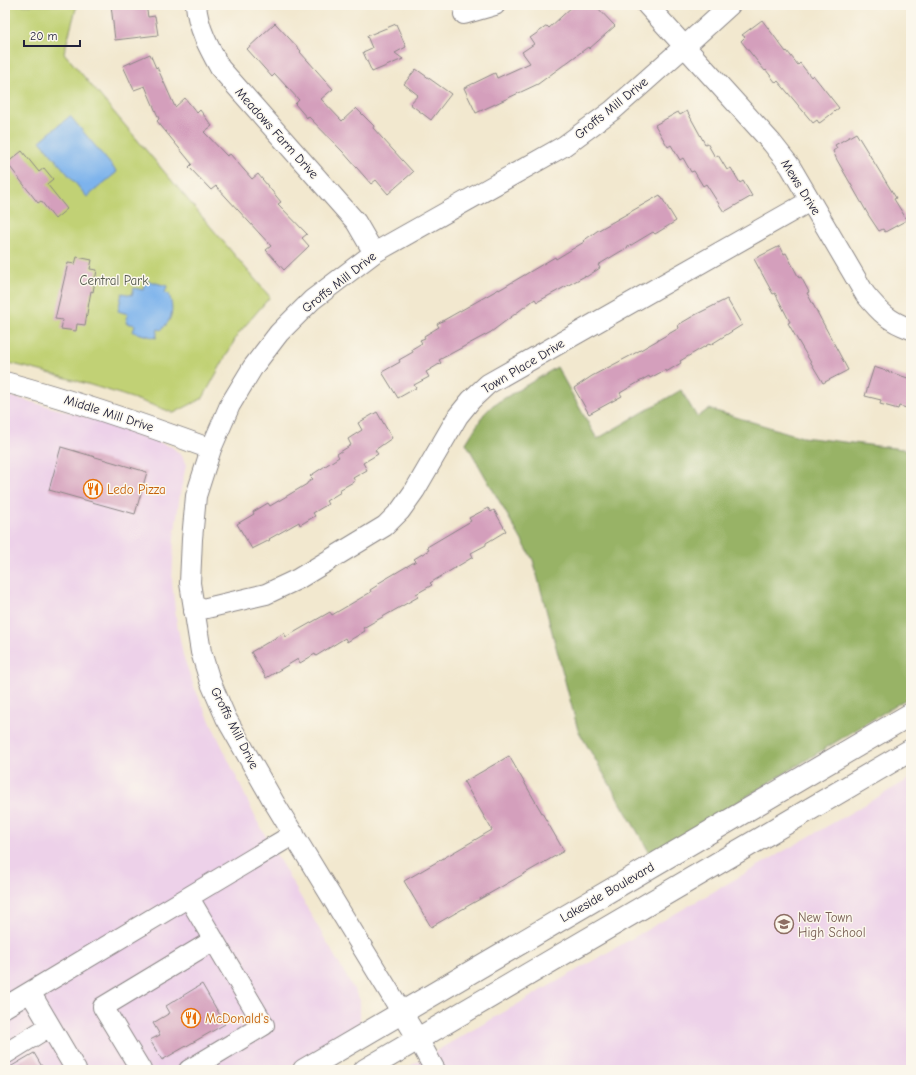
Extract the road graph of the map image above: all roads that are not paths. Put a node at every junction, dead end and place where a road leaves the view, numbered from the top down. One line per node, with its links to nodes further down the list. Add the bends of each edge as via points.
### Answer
1 (196, 5): 8 (street, Meadows Farm Drive, via 197,17 206,44 220,68 356,222)
2 (495, 5): 5 (street)
3 (648, 5): 6 (street)
4 (730, 5): 6 (street, Groffs Mill Drive)
5 (464, 14)
6 (685, 46): 7 (street, Mews Drive, via 772,143 790,166); 8 (street, Groffs Mill Drive, via 613,110 564,146)
7 (810, 201): 9 (street, Mews Drive, via 865,294 878,310 893,322); 12 (street, Town Place Drive, via 488,384 458,416 415,490 385,526 298,580 266,594)
8 (374, 254): 11 (street, Groffs Mill Drive, via 312,300 279,333 252,367 230,405)
9 (911, 329)
10 (5, 382): 11 (street, Middle Mill Drive, via 57,396)
11 (211, 448): 12 (street, Groffs Mill Drive, via 196,496 190,583)
12 (194, 612): 15 (street, Groffs Mill Drive, via 201,652 226,718)
13 (911, 714): 20 (main road, Lakeside Boulevard)
14 (911, 750): 22 (main road)
15 (294, 834): 16 (street); 20 (street, Groffs Mill Drive)
16 (189, 898): 17 (street); 18 (street)
17 (214, 940): 25 (street, via 103,1007); 26 (street, via 264,1025)
18 (30, 992): 19 (street); 21 (street)
19 (5, 1007)
20 (402, 1013): 22 (street, Groffs Mill Drive); 27 (main road, Lakeside Boulevard)
21 (50, 1026): 23 (street); 24 (street)
22 (418, 1039): 28 (main road); 29 (street, Groffs Mill Drive)
23 (5, 1054)
24 (76, 1070)
25 (140, 1070)
26 (189, 1070)
27 (304, 1070)
28 (365, 1070)
29 (435, 1070)

